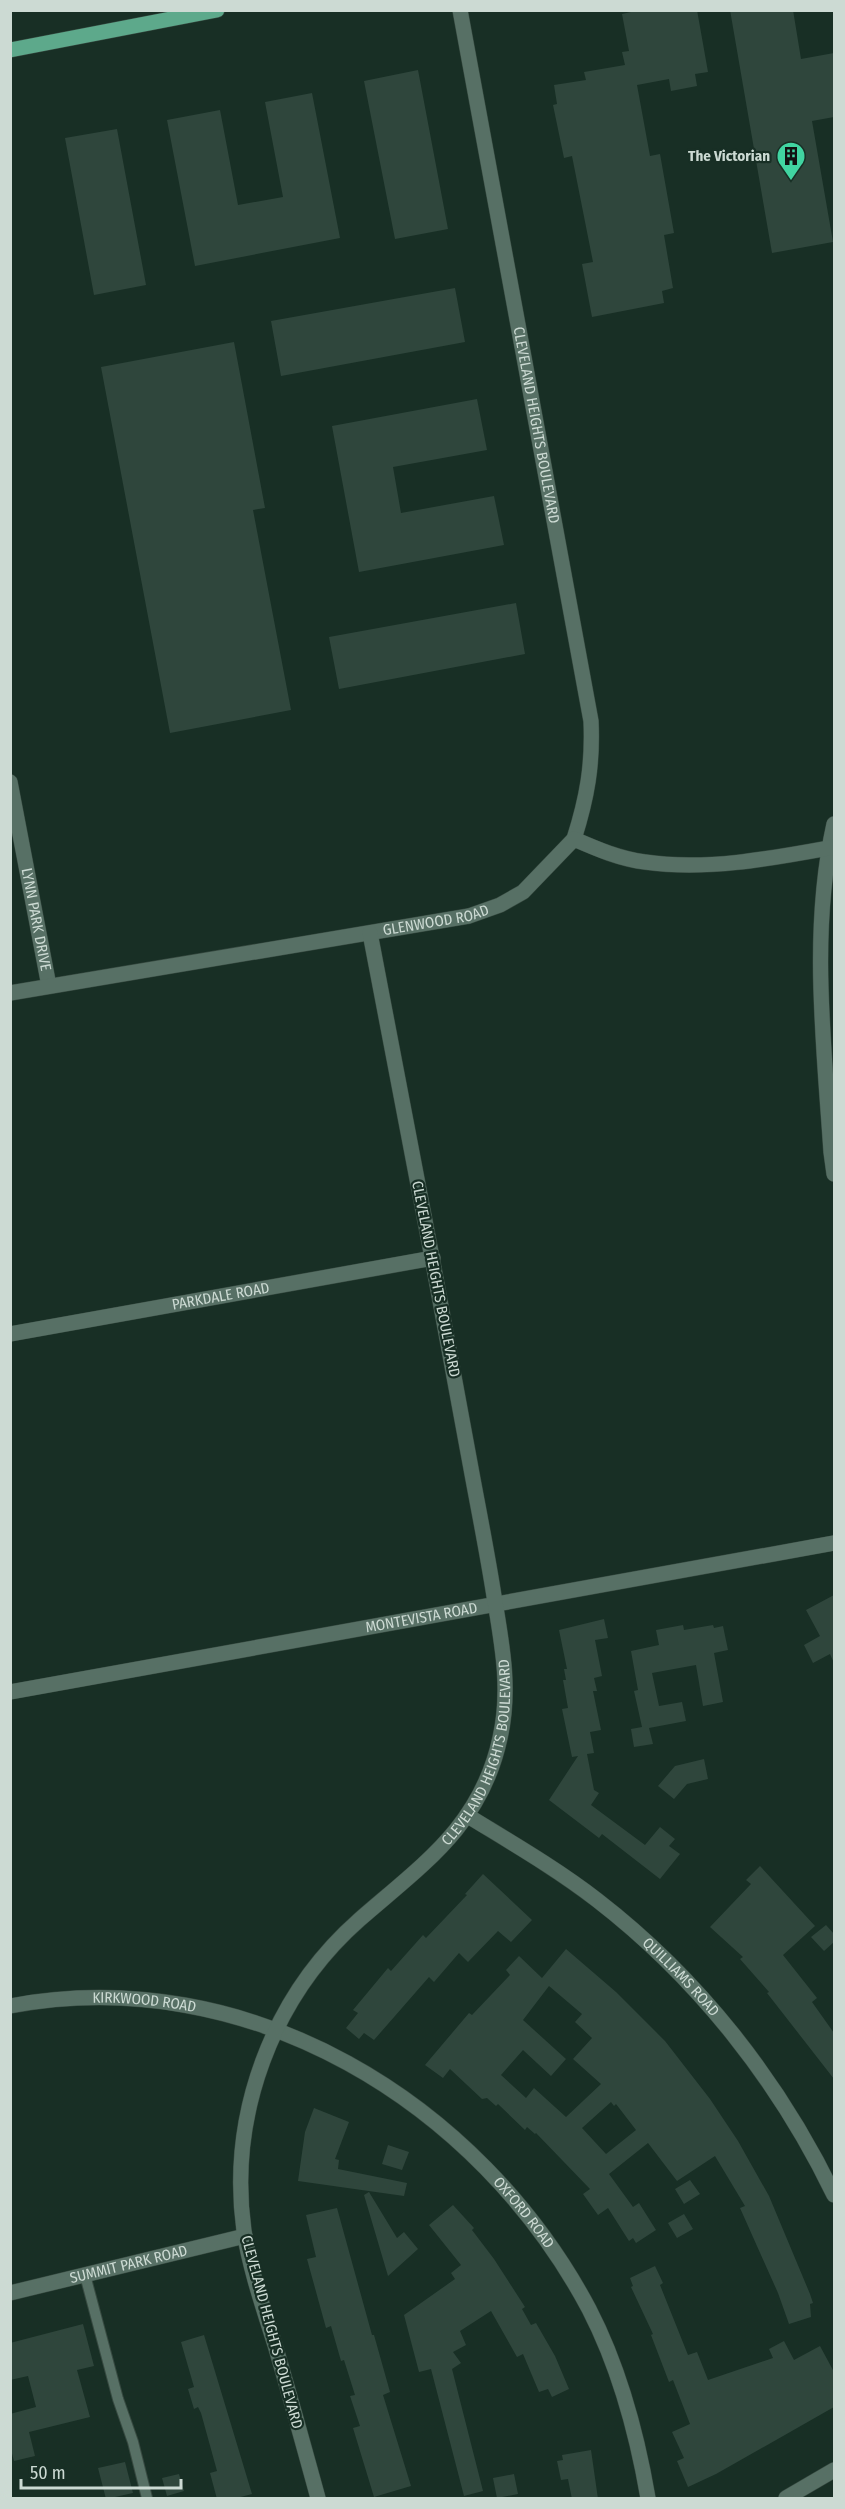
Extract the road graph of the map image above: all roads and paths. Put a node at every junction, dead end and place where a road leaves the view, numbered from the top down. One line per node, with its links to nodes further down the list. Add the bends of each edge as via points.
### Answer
1 (217, 10): 3 (main road)
2 (460, 10): 6 (street, CLEVELAND HEIGHTS BOULEVARD, via 591,721 592,766)
3 (10, 50)
4 (10, 782): 9 (street, LYNN PARK DRIVE)
5 (834, 824): 7 (street)
6 (574, 839): 7 (street, via 621,857 686,865); 8 (street, GLENWOOD ROAD, via 523,892 500,905 469,915)
7 (832, 848): 11 (street, via 819,967)
8 (370, 933): 9 (street, GLENWOOD ROAD); 12 (street, CLEVELAND HEIGHTS BOULEVARD)
9 (49, 986): 10 (street, GLENWOOD ROAD)
10 (10, 993)
11 (834, 1174)
12 (433, 1258): 13 (street, PARKDALE ROAD); 15 (street, CLEVELAND HEIGHTS BOULEVARD)
13 (10, 1334)
14 (834, 1543): 15 (street, MONTEVISTA ROAD)
15 (495, 1605): 16 (street, MONTEVISTA ROAD); 17 (street, CLEVELAND HEIGHTS BOULEVARD, via 506,1669 504,1713 496,1752)
16 (10, 1692)
17 (468, 1816): 19 (street, CLEVELAND HEIGHTS BOULEVARD, via 435,1855 337,1942 303,1983); 20 (street, QUILLIAMS ROAD, via 596,1899 670,1963 734,2036 781,2099)
18 (10, 2006): 19 (street, KIRKWOOD ROAD, via 59,2000 145,2000 212,2011)
19 (275, 2030): 21 (street, CLEVELAND HEIGHTS BOULEVARD, via 254,2086 243,2144); 27 (street, OXFORD ROAD, via 325,2050 396,2092 469,2150 517,2201 571,2277 599,2332 627,2406)
20 (834, 2195)
21 (245, 2236): 22 (street, SUMMIT PARK ROAD); 26 (street, CLEVELAND HEIGHTS BOULEVARD)
22 (84, 2275): 23 (street, SUMMIT PARK ROAD); 25 (lane)
23 (10, 2293)
24 (834, 2470): 28 (street)
25 (147, 2499)
26 (318, 2499)
27 (648, 2499)
28 (786, 2499)

